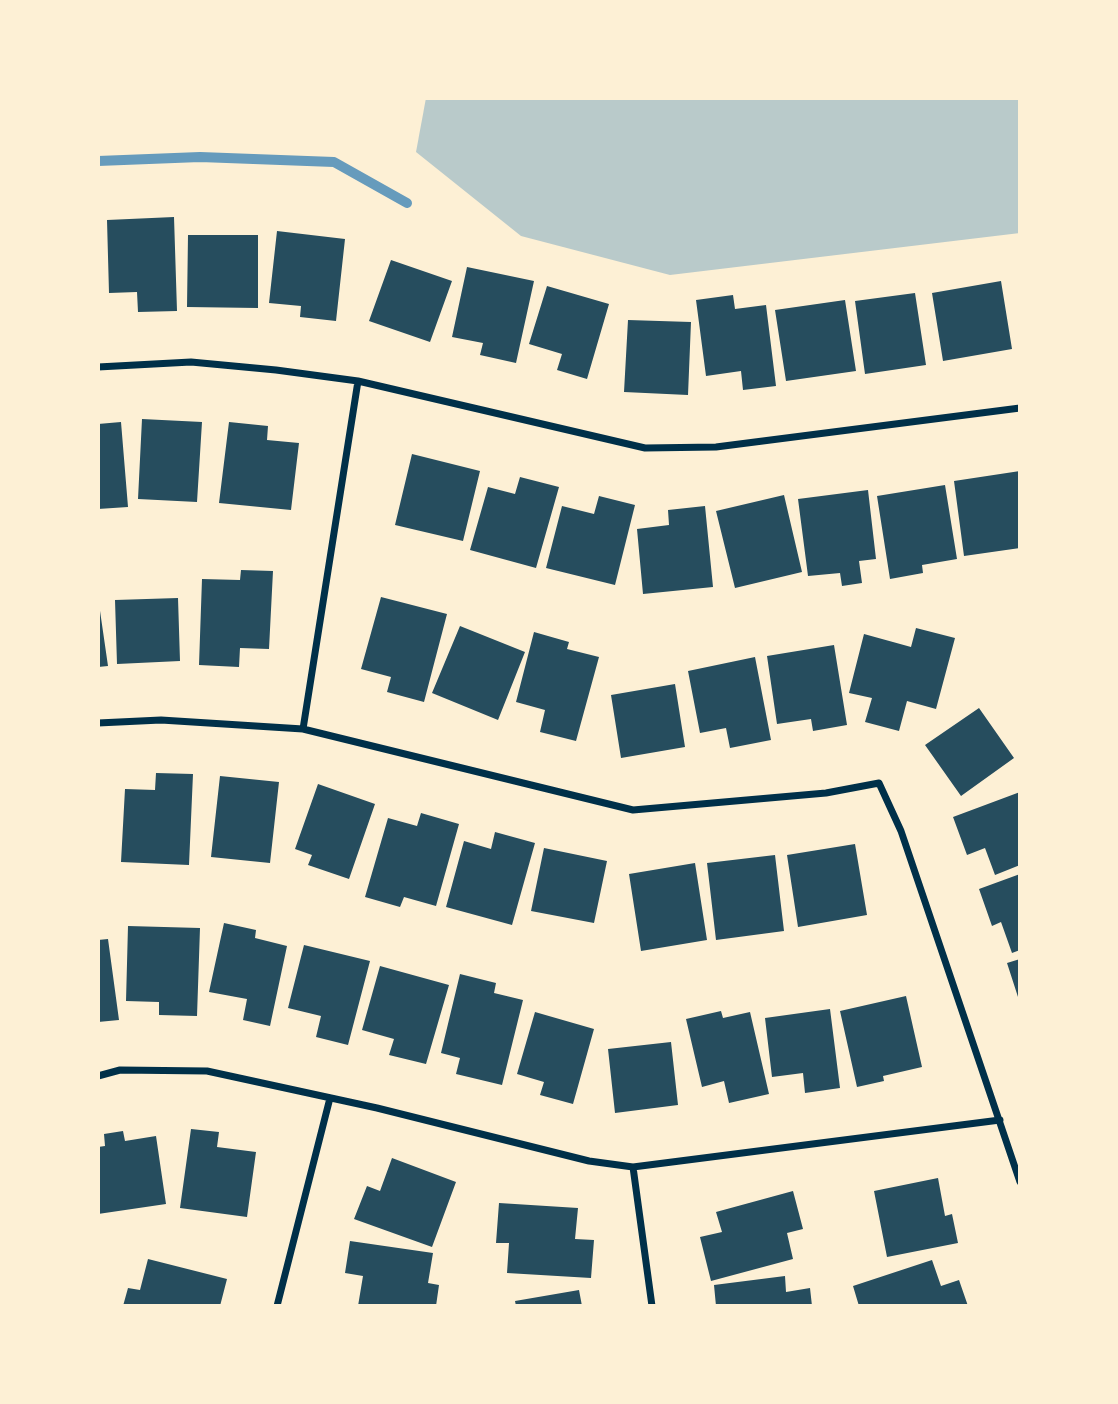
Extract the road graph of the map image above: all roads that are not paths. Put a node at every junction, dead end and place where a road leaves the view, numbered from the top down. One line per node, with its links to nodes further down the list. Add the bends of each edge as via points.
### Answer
1 (98, 367): 2 (street, via 191,362)
2 (358, 382): 3 (street, via 645,448 716,447); 5 (street)
3 (1020, 408)
4 (98, 723): 5 (street, via 161,720)
5 (303, 729): 8 (street, via 633,810 826,793 879,783 901,831)
6 (98, 1076): 7 (street, via 120,1070 207,1071)
7 (330, 1098): 9 (street, via 589,1161); 11 (street)
8 (1000, 1120): 9 (street); 10 (street)
9 (633, 1167): 12 (street)
10 (1020, 1182)
11 (277, 1306)
12 (652, 1306)

